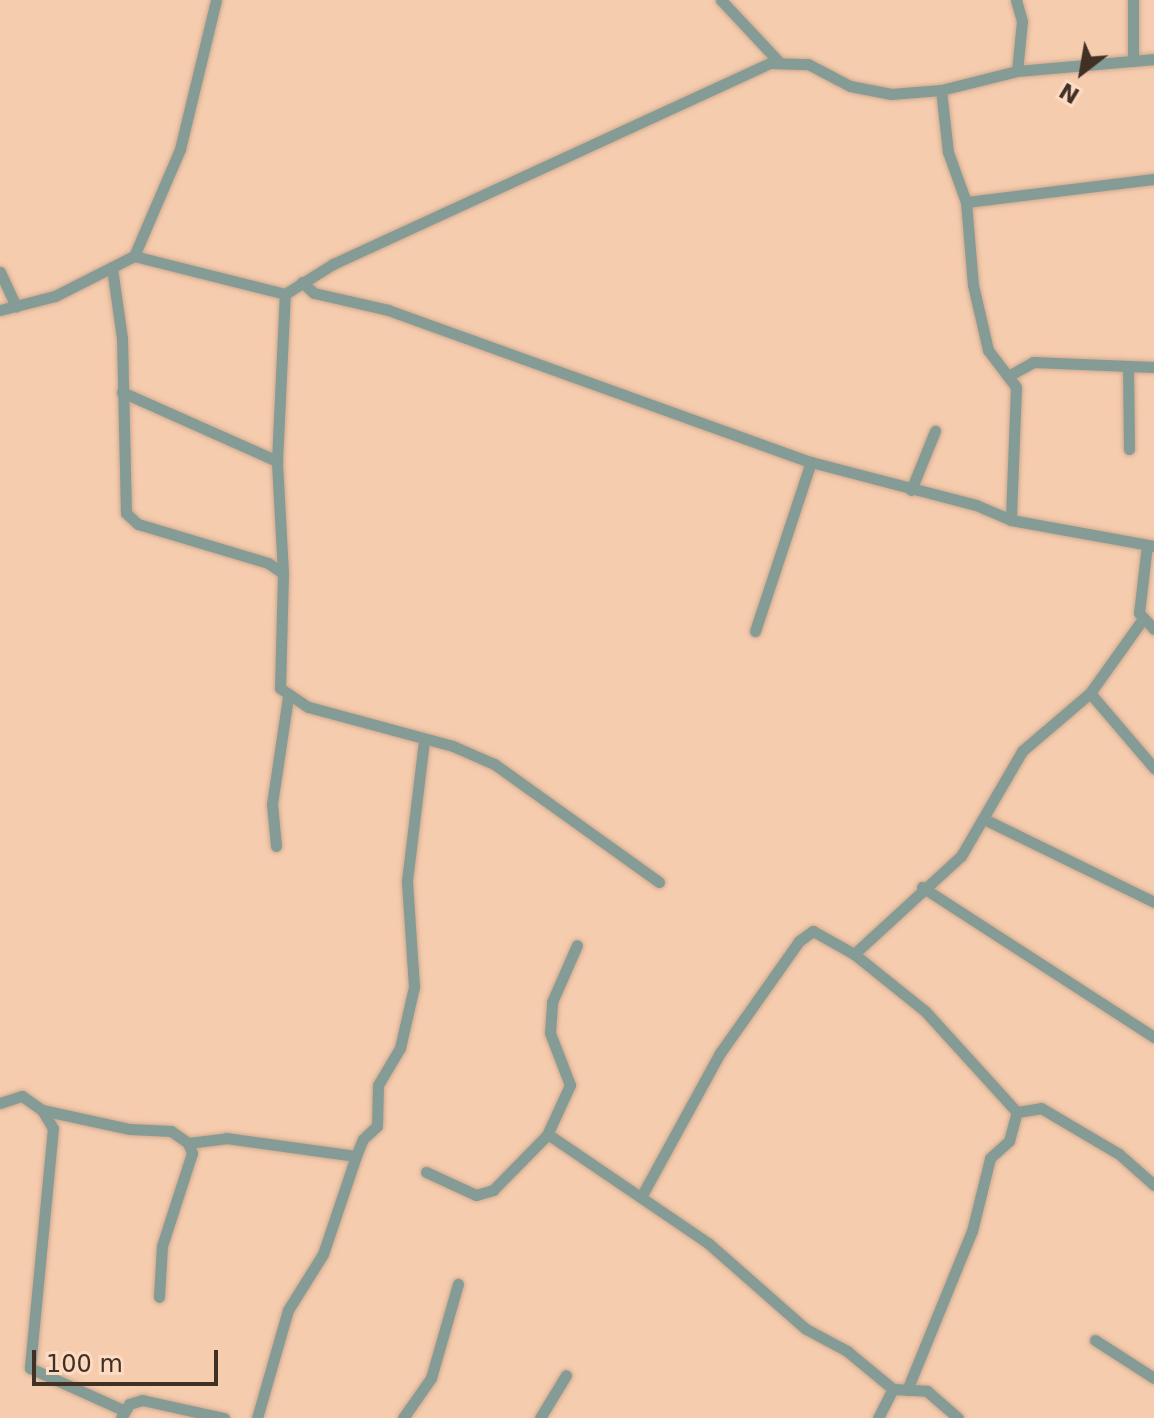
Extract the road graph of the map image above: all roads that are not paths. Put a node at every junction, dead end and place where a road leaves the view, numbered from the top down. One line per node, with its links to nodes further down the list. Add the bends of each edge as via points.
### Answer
1 (216, 0): 12 (street, via 180,149)
2 (721, 0): 7 (street)
3 (1016, 0): 8 (street, via 1022,21)
4 (1133, 0): 6 (street)
5 (1154, 59): 6 (street)
6 (1133, 61): 8 (street)
7 (779, 62): 9 (street, via 808,64 876,93); 15 (street, via 460,203)
8 (1017, 71): 9 (street)
9 (941, 90): 11 (street, via 948,152)
10 (1154, 179): 11 (street)
11 (966, 202): 21 (street, via 973,285 988,350)
12 (134, 256): 13 (street); 16 (street)
13 (112, 268): 17 (street, via 55,296); 22 (street, via 122,338)
14 (0, 272): 17 (street)
15 (302, 282): 16 (street); 26 (street, via 314,293 388,310)
16 (285, 294): 25 (street)
17 (16, 306): 18 (street)
18 (0, 310)
19 (1128, 366): 20 (street); 21 (street, via 1033,362); 24 (street)
20 (1154, 367)
21 (1010, 375): 28 (street, via 1016,387)
22 (122, 392): 25 (street); 31 (street, via 123,497 133,521)
23 (935, 431): 27 (street)
24 (1129, 449)
25 (277, 461): 30 (street)
26 (811, 462): 27 (street); 35 (street)
27 (911, 490): 28 (street, via 976,505)
28 (1011, 520): 29 (street)
29 (1150, 546): 33 (street)
30 (283, 553): 31 (street); 32 (street)
31 (268, 563): 32 (street)
32 (283, 573): 37 (street, via 279,678)
33 (1142, 620): 34 (street); 36 (street)
34 (1154, 629)
35 (755, 631)
36 (1090, 693): 39 (street); 40 (street, via 1022,751)
37 (288, 697): 38 (street); 41 (street, via 272,804)
38 (424, 740): 42 (street, via 453,746 504,770); 53 (street, via 407,881 414,987 400,1048 378,1085 377,1126 363,1139)
39 (1154, 768)
40 (984, 819): 43 (street, via 961,856); 44 (street)
41 (276, 846)
42 (659, 882)
43 (922, 887): 46 (street); 47 (street)
44 (1154, 902)
45 (577, 945): 51 (street, via 552,1002 550,1033 570,1085)
46 (854, 954): 50 (street, via 925,1011); 56 (street, via 813,931 799,941 720,1053)
47 (1154, 1037)
48 (0, 1103): 49 (street, via 22,1096)
49 (42, 1110): 52 (street, via 130,1129 171,1131); 64 (street, via 53,1128 29,1364 35,1373)
50 (1017, 1112): 55 (street, via 1041,1108 1119,1154); 63 (street, via 1009,1141 990,1158 972,1231)
51 (547, 1135): 54 (street, via 493,1190 476,1195); 56 (street)
52 (188, 1143): 53 (street, via 226,1138); 58 (street, via 192,1153 162,1246)
53 (356, 1156): 66 (street, via 323,1254 288,1310)
54 (426, 1172)
55 (1154, 1185)
56 (641, 1197): 62 (street, via 754,1278 806,1329 847,1351)
57 (458, 1284): 67 (street, via 431,1378)
58 (159, 1297)
59 (1095, 1340): 61 (street)
60 (566, 1375): 68 (street)
61 (1154, 1378)
62 (893, 1389): 63 (street); 69 (street)
63 (907, 1390): 70 (street, via 927,1391)
64 (122, 1414): 65 (street, via 142,1400)
65 (224, 1418)
66 (257, 1418)
67 (403, 1418)
68 (540, 1418)
69 (878, 1418)
70 (958, 1418)

